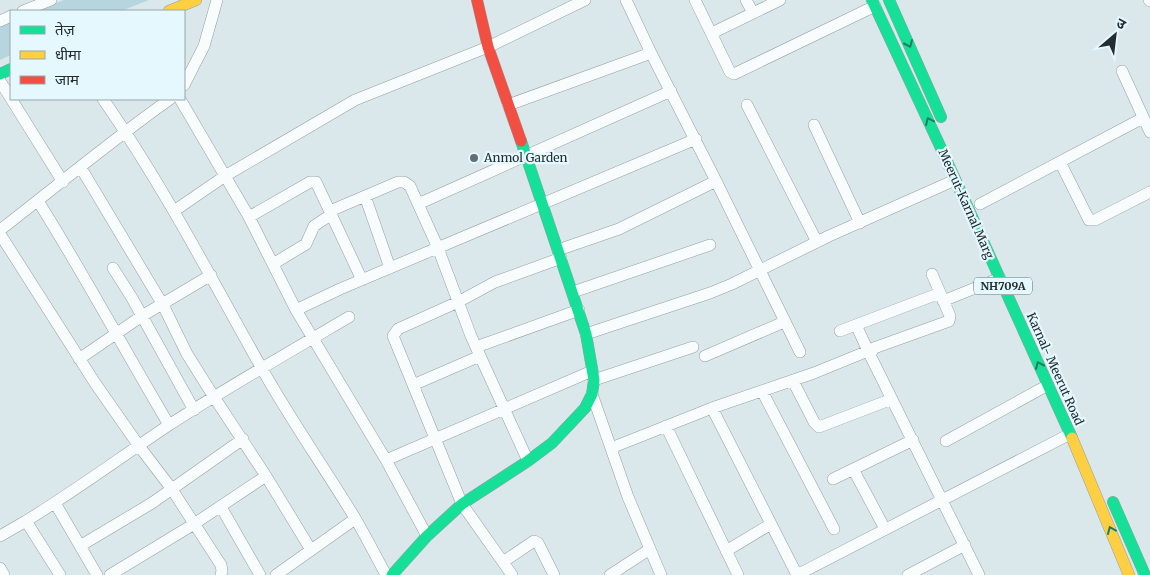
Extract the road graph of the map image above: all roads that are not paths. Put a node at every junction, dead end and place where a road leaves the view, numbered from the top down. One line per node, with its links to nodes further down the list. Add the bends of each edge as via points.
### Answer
1 (196, 0): 13 (main road)
2 (217, 0): 20 (street, via 204,46)
3 (478, 0): 16 (main road)
4 (585, 0): 16 (street)
5 (626, 0): 17 (street)
6 (695, 0): 15 (street)
7 (746, 0): 14 (street)
8 (780, 0): 14 (street)
9 (889, 0): 30 (main road, one-way to 30)
10 (46, 1): 12 (street)
11 (873, 3): 15 (street, via 737,74 730,72); 39 (main road, Meerut-Karnal Marg / NH709A, one-way to 11)
12 (25, 10)
13 (171, 10)
14 (753, 13): 15 (street)
15 (712, 33)
16 (488, 47): 27 (main road); 38 (street, via 355,100)
17 (651, 53): 21 (street); 27 (street)
18 (1122, 72): 29 (street)
19 (0, 81): 22 (street)
20 (185, 83)
21 (671, 91): 34 (street); 35 (street)
22 (10, 97)
23 (12, 100): 41 (street)
24 (104, 100): 32 (street)
25 (169, 100): 32 (street)
26 (181, 100): 38 (street)
27 (508, 105): 35 (main road)
28 (747, 105): 54 (street)
29 (1143, 118): 33 (street); 36 (street)
30 (945, 124)
31 (814, 125): 51 (street)
32 (125, 131): 37 (street); 48 (street)
33 (1150, 132)
34 (696, 139): 40 (street); 46 (street)
35 (527, 156): 45 (street); 46 (main road)
36 (1060, 162): 42 (street, via 1090,220 1096,220); 47 (street)
37 (81, 168): 41 (street); 69 (street)
38 (225, 176): 48 (street); 50 (street)
39 (955, 180): 51 (street); 64 (main road, Meerut-Karnal Marg / NH709A)
40 (716, 181): 57 (street); 61 (street)
41 (63, 182): 44 (street)
42 (1150, 192)
43 (365, 196): 45 (street, via 401,181 410,186); 49 (street); 60 (street)
44 (38, 201): 52 (street); 77 (street)
45 (418, 204): 56 (street)
46 (543, 204): 56 (street); 57 (main road)
47 (980, 204)
48 (174, 211): 63 (street)
49 (331, 213): 50 (street, via 318,183 313,181); 58 (street, via 314,226 306,244); 65 (street)
50 (249, 217): 58 (street)
51 (860, 222): 54 (street)
52 (0, 230)
53 (0, 234): 85 (street)
54 (817, 242): 61 (street)
55 (710, 246): 66 (street)
56 (438, 248): 60 (street); 68 (street)
57 (560, 254): 66 (main road); 68 (street)
58 (273, 264): 70 (street)
59 (113, 268): 72 (street)
60 (390, 268): 65 (street)
61 (760, 270): 74 (street); 78 (street, via 710,293)
62 (932, 274): 67 (street)
63 (211, 275): 69 (street); 86 (street)
64 (1000, 278): 67 (street); 90 (main road, Meerut-Karnal Marg / NH709A, one-way to 64)
65 (362, 280): 70 (street)
66 (573, 292): 71 (main road)
67 (942, 297): 75 (street); 83 (street, via 949,321 874,348)
68 (458, 302): 81 (street); 89 (street, via 394,333)
69 (162, 305): 72 (street); 93 (street)
70 (296, 310): 79 (street)
71 (579, 310): 78 (main road); 81 (street)
72 (142, 316): 77 (street); 97 (street)
73 (349, 317): 79 (street)
74 (784, 322): 82 (street); 84 (street)
75 (856, 325): 76 (street); 83 (street)
76 (840, 331)
77 (115, 334): 85 (street); 98 (street)
78 (586, 334): 87 (main road)
79 (313, 338): 86 (street); 107 (street)
80 (693, 347): 87 (street)
81 (478, 351): 89 (street); 96 (street)
82 (800, 352)
83 (869, 353): 88 (street); 94 (street)
84 (706, 356)
85 (79, 359): 105 (street)
86 (262, 368): 93 (street); 118 (street)
87 (593, 376): 92 (main road); 96 (street)
88 (793, 381): 91 (street); 94 (street, via 819,426)
89 (413, 385): 102 (street)
90 (1048, 385): 100 (main road, Meerut-Karnal Marg / NH709A); 104 (street)
91 (762, 391): 95 (street); 122 (street)
92 (592, 394): 106 (street); 108 (main road, via 585,408 552,443)
93 (214, 397): 97 (street); 101 (street)
94 (892, 399): 103 (street)
95 (712, 408): 99 (street); 121 (street)
96 (503, 409): 102 (street); 108 (street)
97 (194, 410): 98 (street)
98 (169, 426): 105 (street)
99 (666, 426): 106 (street); 130 (street)
100 (1070, 434): 114 (street); 149 (main road, Meerut-Karnal Marg / NH709A, one-way to 100)
101 (243, 439): 110 (street); 112 (street)
102 (434, 439): 107 (street); 116 (street)
103 (913, 440): 109 (street); 114 (street)
104 (946, 441)
105 (139, 446): 112 (street); 115 (street)
106 (611, 448): 128 (street)
107 (386, 460): 125 (street)
108 (528, 461): 116 (main road)
109 (853, 469): 111 (street); 123 (street)
110 (266, 476): 117 (street); 129 (street)
111 (833, 479)
112 (171, 488): 120 (street); 127 (street)
113 (1108, 489): 150 (main road)
114 (942, 499): 123 (street); 126 (street)
115 (56, 503): 119 (street); 127 (street)
116 (462, 504): 125 (main road); 131 (street)
117 (220, 506): 120 (street); 138 (street)
118 (355, 519): 129 (street); 140 (street)
119 (26, 521): 124 (street); 134 (street)
120 (194, 524): 136 (street); 137 (street, via 221,564)
121 (771, 524): 123 (street, via 797,575); 130 (street)
122 (834, 529)
123 (885, 529)
124 (0, 536)
125 (427, 536): 141 (main road)
126 (965, 544): 147 (street); 148 (street)
127 (80, 546): 135 (street)
128 (650, 549): 144 (street); 145 (street)
129 (311, 550): 139 (street)
130 (726, 551): 146 (street)
131 (503, 562): 142 (street); 143 (street, via 534,541)
132 (0, 568): 133 (street)
133 (4, 575)
134 (60, 575)
135 (98, 575)
136 (110, 575)
137 (221, 575)
138 (260, 575)
139 (276, 575)
140 (386, 575)
141 (392, 575)
142 (512, 575)
143 (554, 575)
144 (610, 575)
145 (662, 575)
146 (738, 575)
147 (908, 575)
148 (979, 575)
149 (1129, 575)
150 (1146, 575)

